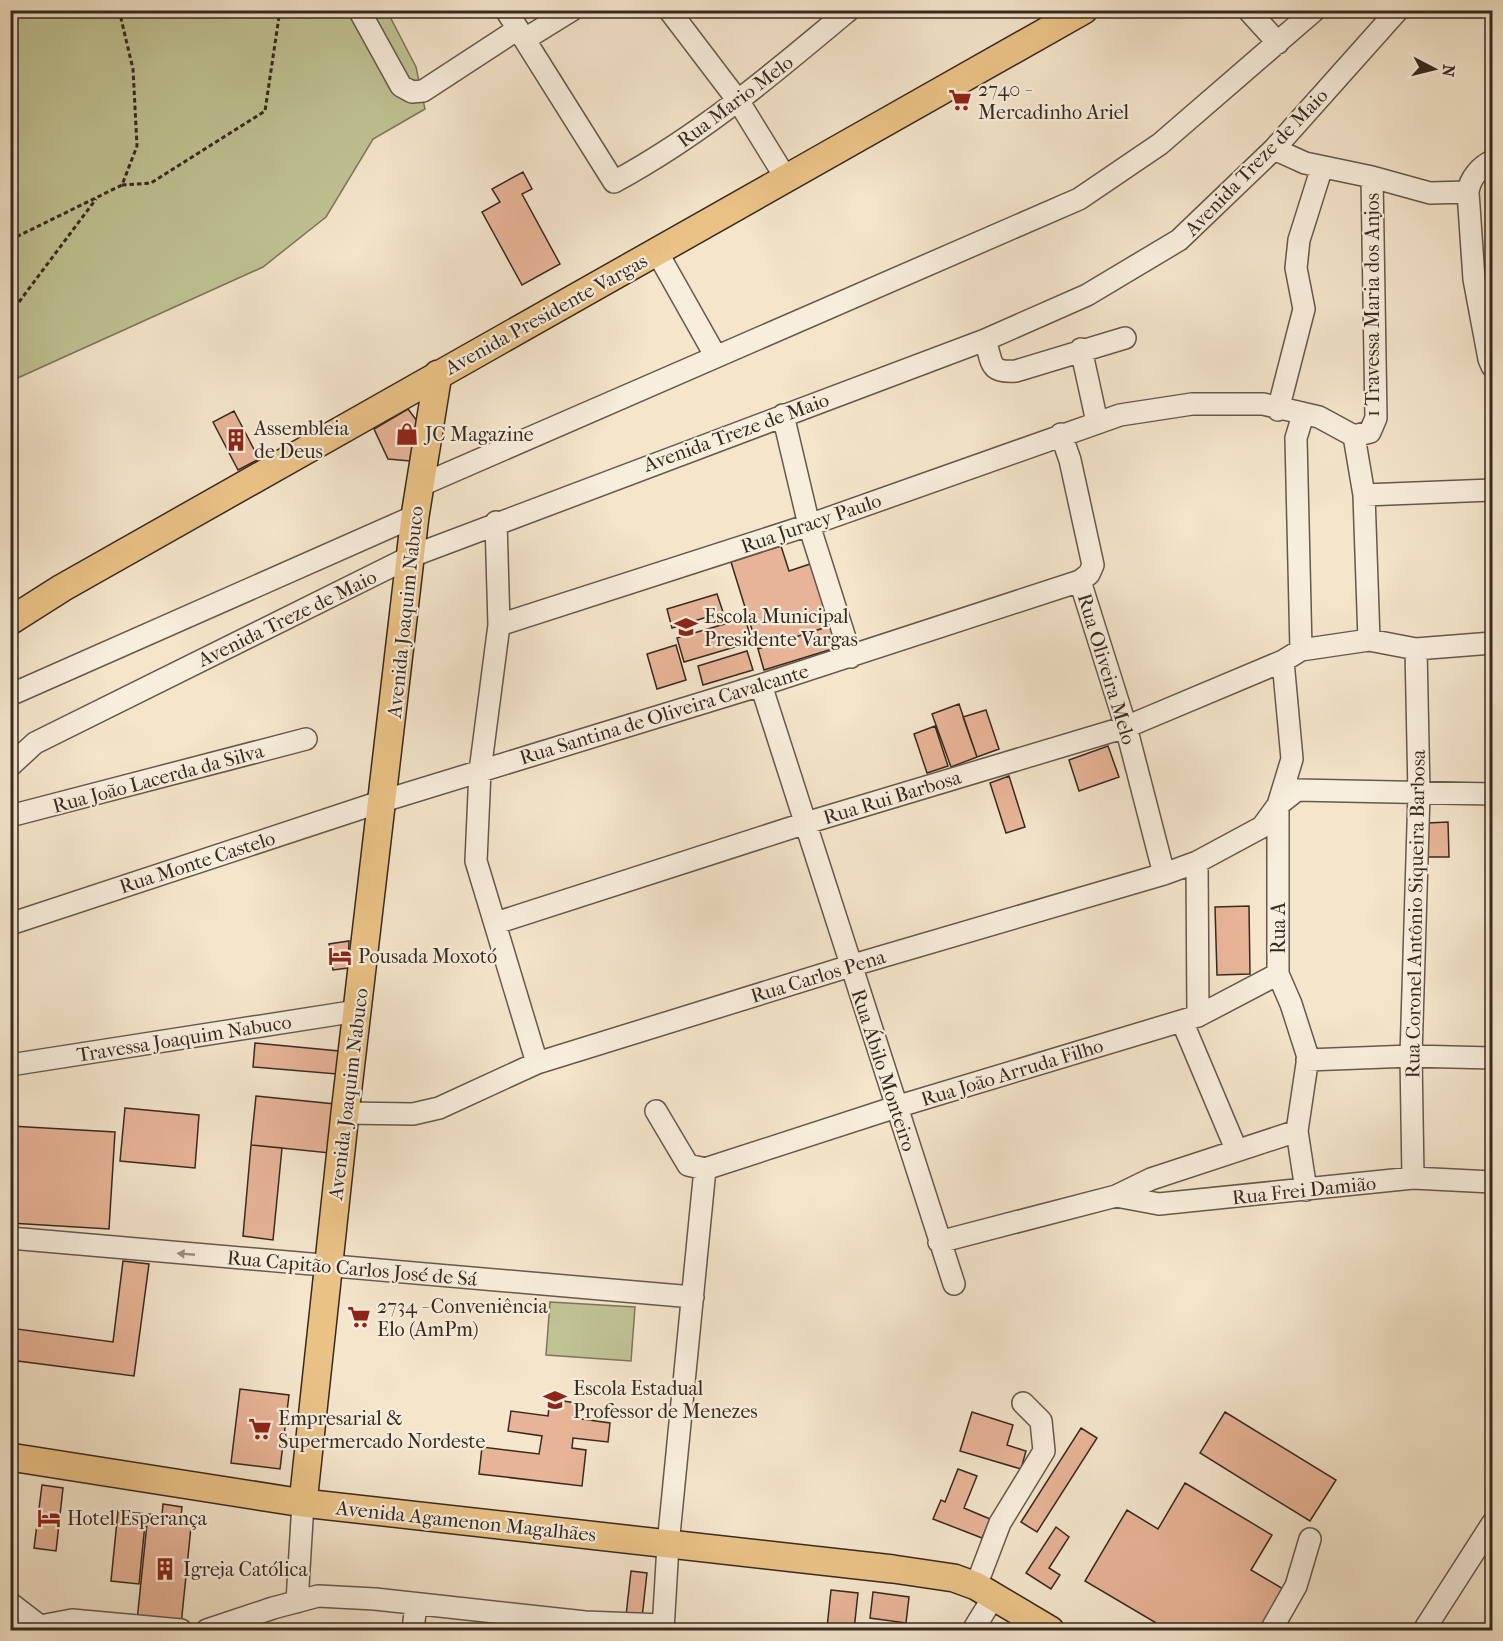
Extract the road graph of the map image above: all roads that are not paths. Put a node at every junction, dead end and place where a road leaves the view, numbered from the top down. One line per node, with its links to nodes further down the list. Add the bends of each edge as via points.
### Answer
1 (359, 10): 10 (street, via 401,86 412,92 423,91)
2 (506, 10): 10 (street)
3 (572, 10): 10 (street)
4 (849, 10): 12 (street, Rua Mario Melo)
5 (1084, 10): 17 (main road, Avenida Presidente Vargas)
6 (1248, 10): 11 (street)
7 (1315, 10): 11 (street)
8 (1398, 10): 13 (street, Avenida Treze de Maio)
9 (678, 15): 12 (street)
10 (521, 34): 12 (street, Rua Mario Melo, via 614,182 662,156)
11 (1278, 43): 24 (street, via 1160,144 1079,199)
12 (740, 102): 17 (street)
13 (1274, 149): 15 (street); 22 (street, Avenida Treze de Maio, via 1179,240 1088,295)
14 (1492, 161): 18 (street, via 1469,182)
15 (1322, 167): 16 (street); 27 (street, via 1299,240 1296,268 1304,309)
16 (1372, 177): 18 (street, via 1430,193); 32 (street, 1 Travessa Maria dos Anjos, via 1376,418)
17 (787, 180): 19 (main road, Avenida Presidente Vargas)
18 (1468, 192): 20 (street)
19 (657, 252): 24 (street); 26 (main road, Avenida Presidente Vargas)
20 (1483, 279): 25 (street)
21 (1125, 338): 23 (street)
22 (985, 340): 23 (street, via 994,369 1000,372 1016,371); 28 (street, Avenida Treze de Maio)
23 (1080, 350): 30 (street)
24 (715, 355): 33 (street)
25 (1492, 366)
26 (438, 374): 33 (main road, Avenida Joaquim Nabuco); 41 (main road, Avenida Presidente Vargas)
27 (1278, 410): 29 (street, Rua Juracy Paulo); 30 (street, Rua Juracy Paulo, via 1263,404 1192,404)
28 (783, 415): 37 (street, Avenida Treze de Maio); 38 (street)
29 (1303, 415): 32 (street, Rua Juracy Paulo, via 1319,417); 46 (street, Rua A, via 1296,438)
30 (1097, 422): 31 (street, Rua Juracy Paulo)
31 (1061, 434): 38 (street, Rua Juracy Paulo); 40 (street, Rua Oliveira Melo, via 1093,565)
32 (1362, 434): 35 (street)
33 (419, 486): 36 (main road, Avenida Joaquim Nabuco)
34 (1492, 490): 35 (street)
35 (1365, 495): 43 (street)
36 (415, 516): 39 (main road, Avenida Joaquim Nabuco); 49 (street, Avenida Treze de Maio)
37 (496, 522): 39 (street, Avenida Treze de Maio); 42 (street)
38 (809, 525): 42 (street, Rua Juracy Paulo); 47 (street)
39 (412, 556): 52 (street, Avenida Treze de Maio, via 35,743); 56 (main road, Avenida Joaquim Nabuco)
40 (1080, 581): 47 (street, Rua Santina de Oliveira Cavalcante); 50 (street, Rua Oliveira Melo)
41 (10, 621)
42 (500, 625): 53 (street)
43 (1369, 640): 45 (street); 46 (street, Rua Rui Barbosa)
44 (1492, 643): 45 (street)
45 (1416, 650): 54 (street, Rua Coronel Antônio Siqueira Barbosa)
46 (1292, 656): 50 (street, Rua Rui Barbosa); 57 (street, Rua A, via 1292,759)
47 (851, 657): 48 (street, Rua Santina de Oliveira Cavalcante)
48 (761, 685): 53 (street, Rua Santina de Oliveira Cavalcante); 59 (street, Rua Ábilo Monteiro)
49 (10, 695)
50 (1126, 727): 59 (street, Rua Rui Barbosa); 61 (street, Rua Oliveira Melo)
51 (306, 740): 58 (street, Rua João Lacerda da Silva)
52 (10, 766)
53 (480, 771): 56 (street, Rua Santina de Oliveira Cavalcante); 62 (street, via 476,861)
54 (1419, 793): 55 (street); 57 (street, via 1297,790); 68 (street, Rua Coronel Antônio Siqueira Barbosa)
55 (1492, 794)
56 (383, 801): 63 (street, Rua Monte Castelo); 66 (main road, Avenida Joaquim Nabuco)
57 (1278, 805): 60 (street, Rua Carlos Pena, via 1262,827); 65 (street, Rua A)
58 (10, 816)
59 (806, 823): 62 (street, Rua Rui Barbosa); 64 (street, Rua Ábilo Monteiro)
60 (1197, 862): 61 (street, Rua Carlos Pena); 67 (street)
61 (1164, 874): 64 (street, Rua Carlos Pena)
62 (496, 923): 71 (street)
63 (10, 924)
64 (850, 966): 71 (street, Rua Carlos Pena); 73 (street, Rua Ábilo Monteiro)
65 (1278, 974): 67 (street, Rua João Arruda Filho); 70 (street, Rua A)
66 (357, 1011): 72 (street, Travessa Joaquim Nabuco); 75 (main road, Avenida Joaquim Nabuco)
67 (1190, 1018): 73 (street, Rua João Arruda Filho); 77 (street)
68 (1411, 1056): 69 (street); 70 (street); 79 (street, Rua Coronel Antônio Siqueira Barbosa)
69 (1492, 1058)
70 (1308, 1060): 76 (street, Rua A)
71 (537, 1063): 75 (street, Rua Carlos Pena, via 439,1108 414,1114)
72 (10, 1065)
73 (896, 1107): 78 (street, Rua João Arruda Filho); 84 (street, Rua Ábilo Monteiro)
74 (656, 1111): 78 (street, via 688,1165)
75 (345, 1113): 85 (main road, Avenida Joaquim Nabuco)
76 (1297, 1131): 77 (street, Rua Frei Damião); 81 (street, Rua A)
77 (1236, 1149): 82 (street, Rua Frei Damião)
78 (705, 1169): 87 (street)
79 (1413, 1178): 80 (street, Rua Frei Damião); 81 (street, Rua Frei Damião)
80 (1492, 1182)
81 (1306, 1190): 82 (street, Rua Frei Damião, via 1159,1204)
82 (1116, 1196): 84 (street, Rua Frei Damião)
83 (10, 1238): 85 (street, Rua Capitão Carlos José de Sá, one-way to 83)
84 (939, 1242): 86 (street, Rua Ábilo Monteiro)
85 (328, 1266): 87 (street, Rua Capitão Carlos José de Sá); 90 (main road, Avenida Joaquim Nabuco)
86 (954, 1284)
87 (693, 1297): 93 (street)
88 (1023, 1403): 95 (street, via 1041,1421 1044,1451 1000,1523)
89 (10, 1457): 90 (main road, Avenida Agamenon Magalhães)
90 (303, 1503): 93 (main road, Avenida Agamenon Magalhães); 96 (street, Avenida Joaquim Nabuco)
91 (1492, 1524): 94 (street)
92 (1310, 1539): 107 (street, via 1296,1586)
93 (668, 1545): 95 (main road, Avenida Agamenon Magalhães, via 954,1578); 100 (street)
94 (1485, 1553): 108 (street)
95 (985, 1596): 104 (street); 105 (main road, Avenida Agamenon Magalhães); 106 (main road, Avenida Agamenon Magalhães)
96 (297, 1602): 98 (street, via 318,1596); 102 (street)
97 (10, 1603): 99 (street)
98 (416, 1604): 100 (street); 103 (street)
99 (39, 1628): 101 (street, via 72,1620)
100 (663, 1628)
101 (181, 1630)
102 (207, 1630)
103 (413, 1630)
104 (973, 1630)
105 (1023, 1630)
106 (1050, 1630)
107 (1271, 1630)
108 (1424, 1630)

